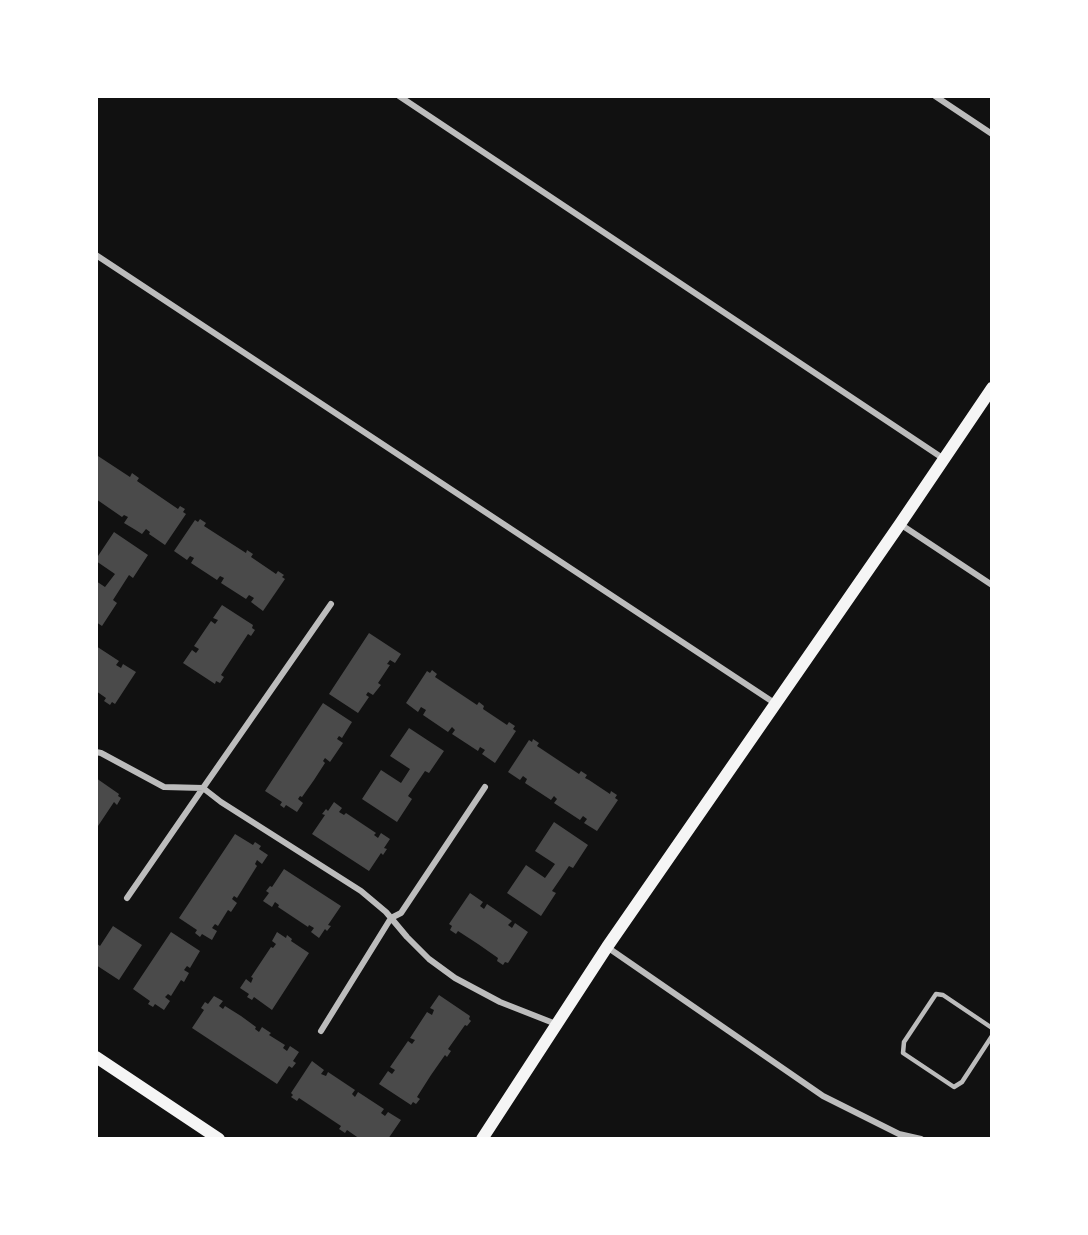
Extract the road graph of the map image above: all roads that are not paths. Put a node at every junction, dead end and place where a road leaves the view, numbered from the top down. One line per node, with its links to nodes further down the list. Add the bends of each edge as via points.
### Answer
1 (399, 96): 6 (street)
2 (935, 96): 3 (street)
3 (992, 134)
4 (96, 255): 10 (street)
5 (992, 388): 6 (main road)
6 (944, 459): 7 (main road)
7 (900, 524): 8 (street); 10 (main road)
8 (992, 585)
9 (331, 604): 13 (street)
10 (776, 704): 16 (main road)
11 (96, 752): 13 (street, via 164,787)
12 (485, 788): 15 (street, via 401,912)
13 (203, 789): 14 (street); 15 (street, via 361,891)
14 (127, 898)
15 (391, 918): 17 (street, via 429,959 455,978 500,1002); 19 (street)
16 (607, 947): 17 (main road); 24 (street, via 823,1096 899,1134)
17 (556, 1024): 23 (main road)
18 (992, 1028): 20 (lane, via 936,994 904,1042 903,1053 954,1087 962,1082)
19 (321, 1031)
20 (992, 1036)
21 (96, 1056): 22 (main road)
22 (219, 1139)
23 (482, 1139)
24 (921, 1139)

